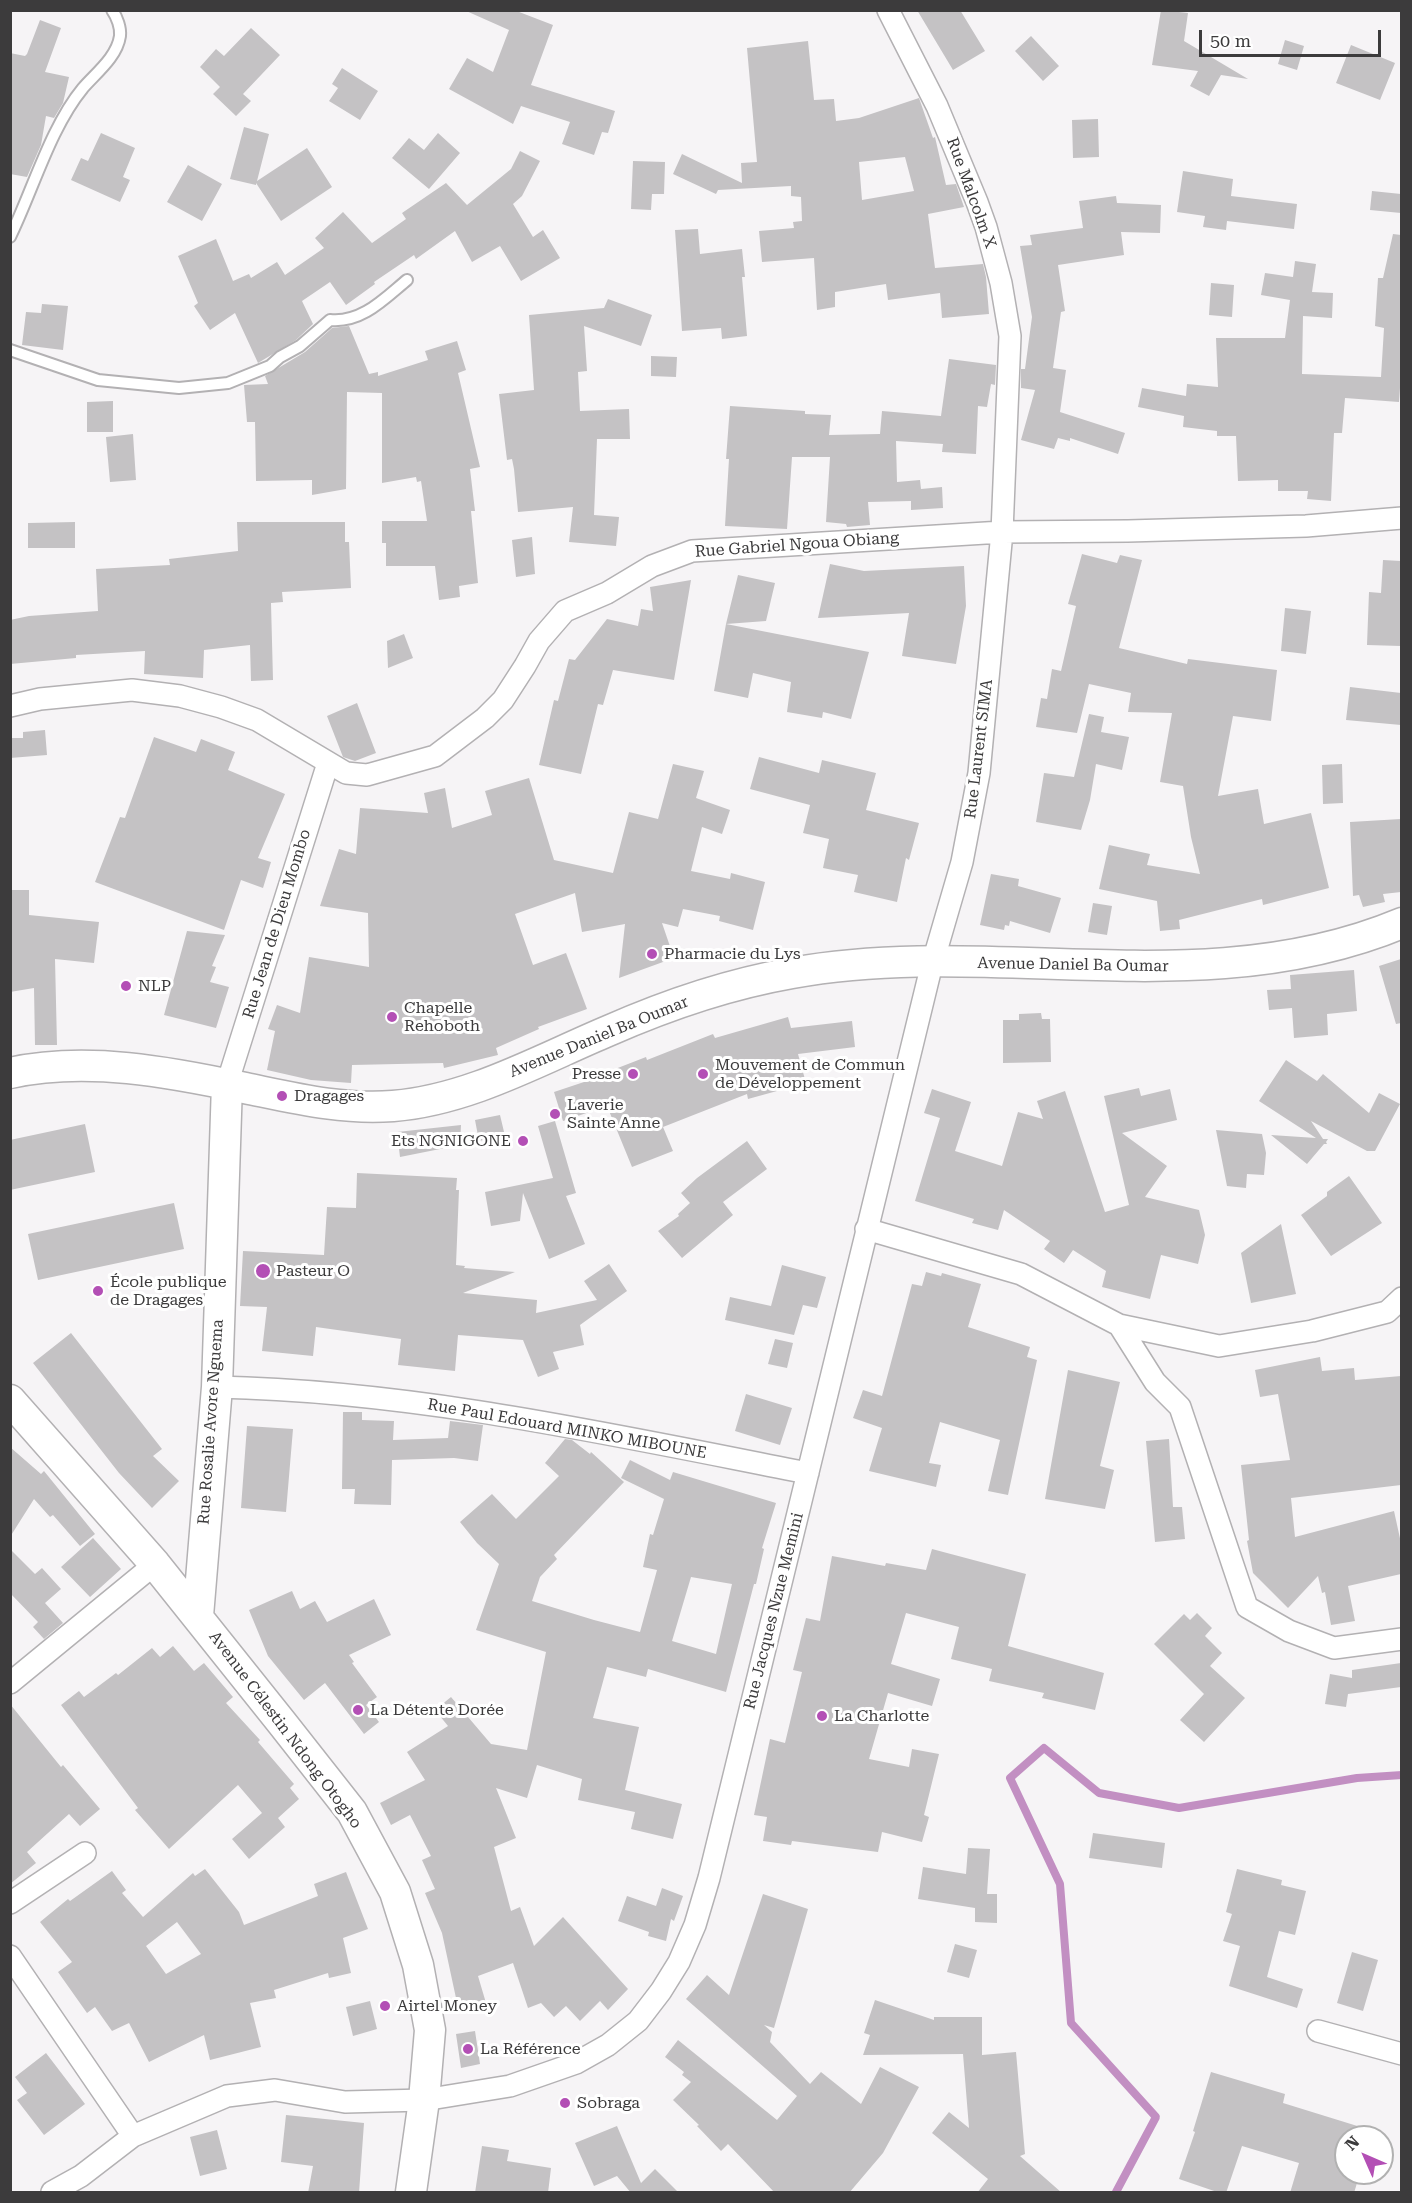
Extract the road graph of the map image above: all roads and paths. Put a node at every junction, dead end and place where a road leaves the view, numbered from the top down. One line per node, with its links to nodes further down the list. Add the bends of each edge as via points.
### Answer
1 (112, 10): 3 (lane, via 120,36 112,55 73,100 60,122)
2 (888, 10): 7 (street, Rue Malcolm X, via 937,105 986,227 1001,283 1010,336)
3 (10, 237)
4 (408, 280): 5 (lane, via 364,315 330,320 270,366 228,383 179,388 98,380)
5 (10, 350)
6 (1401, 518): 7 (street, Rue Gabriel Ngoua Obiang, via 1294,526)
7 (1002, 532): 9 (street, Rue Gabriel Ngoua Obiang, via 692,551 652,566 607,593 566,611 539,641 503,700 435,756 367,775 346,773); 11 (street, Rue Laurent SIMA, via 979,773 962,862)
8 (10, 706): 9 (street, Rue Gabriel Ngoua Obiang, via 40,699 132,690 180,696 257,720)
9 (328, 763): 13 (street, Rue Jean de Dieu Mombo)
10 (1401, 923): 11 (main road, Avenue Daniel Ba Oumar, via 1342,944 1228,964 1178,967)
11 (933, 962): 13 (main road, Avenue Daniel Ba Oumar, via 827,968 737,985 612,1029 487,1083 413,1103 327,1105); 14 (street, Rue Jacques Nzue Memini)
12 (10, 1073): 13 (main road, Avenue Daniel Ba Oumar, via 72,1066 105,1067)
13 (227, 1084): 17 (main road, Rue Rosalie Avore Nguema)
14 (866, 1229): 16 (street, via 1021,1274); 19 (street, Rue Jacques Nzue Memini)
15 (1401, 1298): 16 (street, via 1387,1312 1312,1331 1219,1346)
16 (1119, 1324): 22 (street, via 1155,1382 1180,1407 1247,1607 1289,1631 1334,1648)
17 (216, 1387): 19 (street, Rue Paul Edouard MINKO MIBOUNE, via 361,1396 516,1418); 21 (main road, Rue Rosalie Avore Nguema)
18 (10, 1400): 20 (main road, Avenue Célestin Ndong Otogho)
19 (808, 1473): 29 (street, Rue Jacques Nzue Memini, via 709,1878 695,1925 661,1992 638,2021 608,2045 576,2063 510,2086)
20 (155, 1564): 21 (main road, Avenue Célestin Ndong Otogho); 23 (street)
21 (198, 1616): 29 (main road, Avenue Célestin Ndong Otogho, via 352,1812 395,1892 417,1965 430,2030)
22 (1401, 1639)
23 (10, 1683)
24 (85, 1852): 25 (street)
25 (10, 1903)
26 (10, 1956): 30 (street)
27 (1318, 2031): 28 (street)
28 (1401, 2054)
29 (424, 2100): 30 (street, Rue Jacques Nzue Memini, via 345,2102 275,2090 227,2096); 32 (main road, Avenue Célestin Ndong Otogho)
30 (133, 2136): 31 (street, Rue Jacques Nzue Memini)
31 (52, 2193)
32 (411, 2193)

